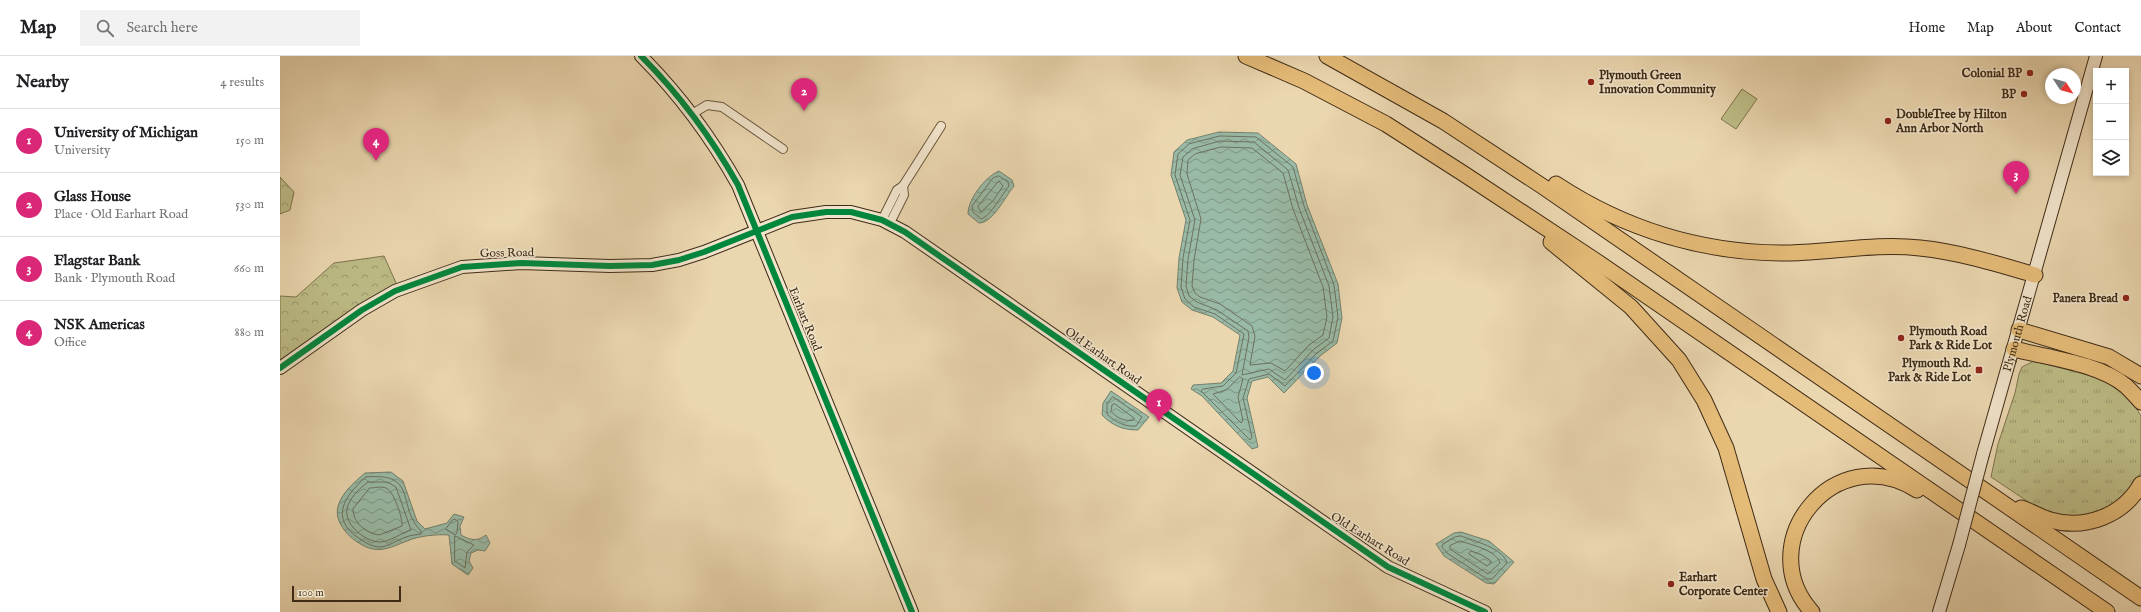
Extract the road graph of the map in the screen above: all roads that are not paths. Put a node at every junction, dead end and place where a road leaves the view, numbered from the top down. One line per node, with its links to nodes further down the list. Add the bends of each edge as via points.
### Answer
1 (641, 56): 6 (street, Earhart Road)
2 (1246, 56): 9 (highway, via 1304,81 1386,124)
3 (1327, 56): 19 (highway, via 1443,121 1492,153)
4 (1336, 56): 12 (highway, via 1439,109 1599,210 1651,232 1712,248 1752,252 1792,253 1869,247 1920,248 1963,255)
5 (2096, 56): 12 (street, Plymouth Road)
6 (692, 114): 8 (street, via 707,105 722,107); 11 (street, Earhart Road, via 738,185)
7 (941, 126): 10 (street, via 904,186 897,190)
8 (783, 149)
9 (1464, 174): 20 (highway, via 1596,261); 24 (highway, via 1631,308 1679,360 1704,400 1726,448 1764,578)
10 (886, 222): 11 (street, Old Earhart Road, via 851,212 826,212 792,217); 23 (street, Old Earhart Road, via 1388,567)
11 (758, 232): 15 (street, Goss Road, via 698,254 652,265 521,263 462,267 425,279 389,295 362,310); 22 (street, Earhart Road)
12 (2035, 275): 13 (street, Plymouth Road)
13 (2019, 330): 14 (street, Plymouth Road); 16 (highway, via 2109,357)
14 (2014, 349): 17 (highway, via 2106,374 2125,386); 26 (street, Plymouth Road, bridge)
15 (280, 368)
16 (2141, 376)
17 (2141, 402)
18 (2141, 484): 19 (highway, via 2135,495 2118,511 2093,521 2074,524 2050,520)
19 (1999, 500): 21 (highway)
20 (1999, 539): 25 (highway, via 1908,485 1882,476 1860,477 1839,484 1821,493 1804,513 1794,534 1791,556 1793,578 1804,603); 27 (highway)
21 (2141, 598)
22 (912, 612)
23 (1485, 612)
24 (1779, 612)
25 (1812, 612)
26 (1939, 612)
27 (2107, 612)

